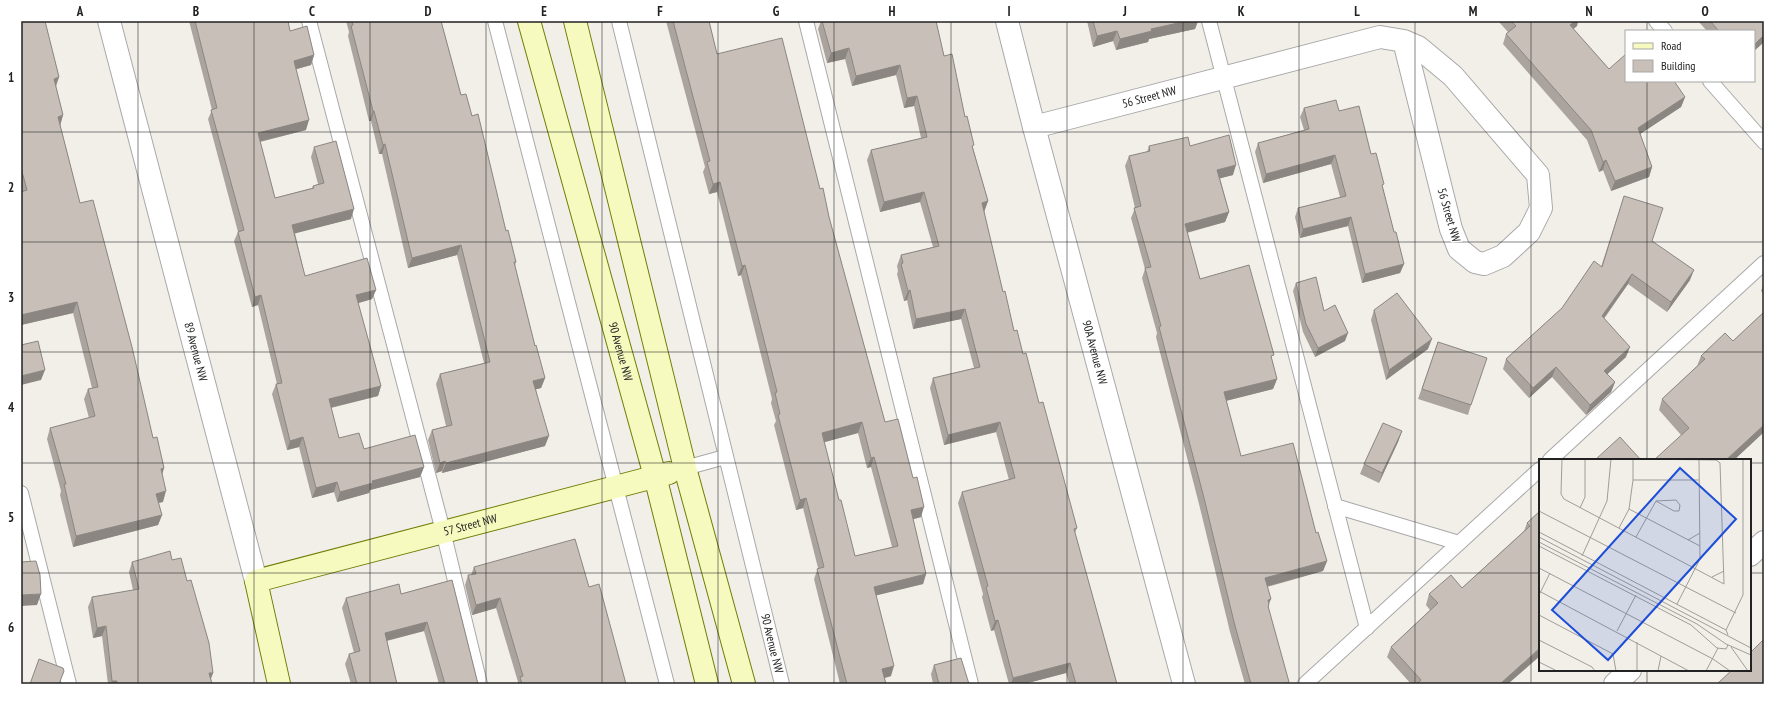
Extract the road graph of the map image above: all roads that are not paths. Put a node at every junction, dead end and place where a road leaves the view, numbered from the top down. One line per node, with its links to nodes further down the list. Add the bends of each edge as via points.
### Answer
1 (109, 21): 30 (street, 89 Avenue NW)
2 (309, 21): 26 (lane)
3 (495, 21): 23 (lane)
4 (529, 21): 22 (main road, 90 Avenue NW)
5 (575, 21): 20 (main road)
6 (618, 21): 18 (lane, 90 Avenue NW)
7 (806, 21): 40 (lane)
8 (1007, 21): 15 (street, 90A Avenue NW)
9 (1209, 21): 13 (lane)
10 (1656, 21): 11 (lane)
11 (1664, 30)
12 (1404, 41): 12 (street, 56 Street NW, via 1451,229 1459,249 1475,262 1484,264 1503,256 1529,232 1541,208 1538,175 1453,76 1418,47); 13 (street, 56 Street NW, via 1380,37)
13 (1224, 77): 15 (street, 56 Street NW); 25 (lane)
14 (1711, 82): 16 (lane)
15 (1034, 127): 41 (street, 90A Avenue NW)
16 (1764, 142)
17 (1764, 263): 19 (lane)
18 (725, 457): 20 (lane); 39 (lane, 90 Avenue NW)
19 (1551, 459)
20 (685, 468): 22 (main road, 57 Street NW); 38 (main road)
21 (1539, 470): 28 (lane)
22 (655, 476): 23 (main road, 57 Street NW); 37 (main road, 90 Avenue NW)
23 (617, 486): 26 (main road, 57 Street NW); 36 (lane)
24 (21, 493): 33 (lane)
25 (1335, 506): 28 (lane); 31 (lane)
26 (443, 531): 30 (main road, 57 Street NW); 35 (lane)
27 (1764, 542): 29 (street)
28 (1459, 543): 31 (lane)
29 (1751, 554)
30 (256, 581): 34 (main road, 89 Avenue NW)
31 (1367, 628): 42 (lane)
32 (1629, 671): 43 (street)
33 (69, 684)
34 (279, 684)
35 (480, 684)
36 (667, 684)
37 (707, 684)
38 (744, 684)
39 (782, 684)
40 (972, 684)
41 (1184, 684)
42 (1305, 684)
43 (1616, 684)

